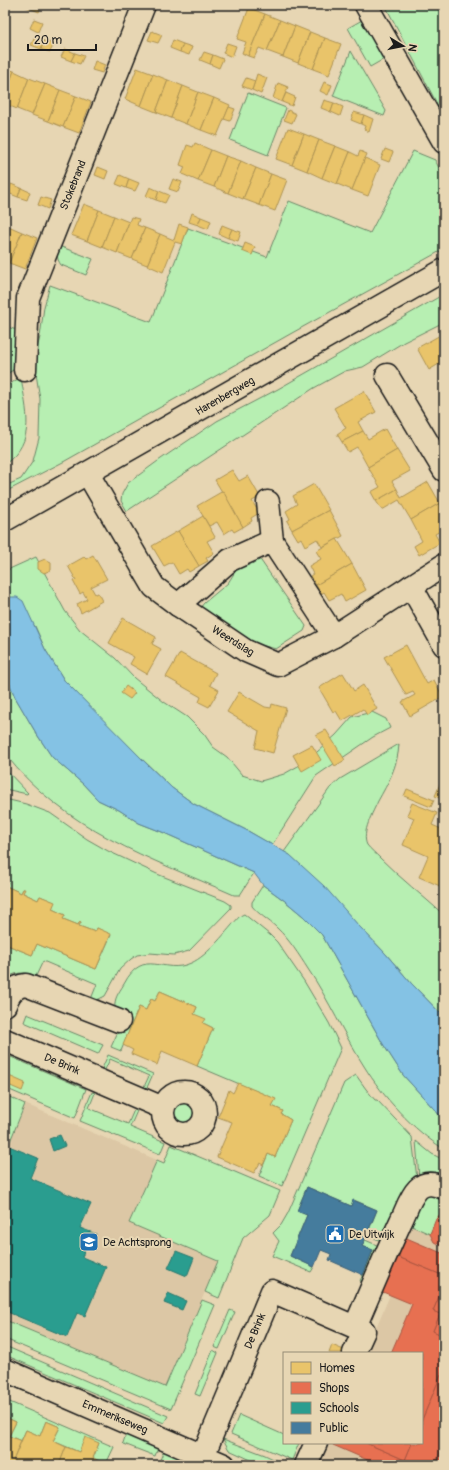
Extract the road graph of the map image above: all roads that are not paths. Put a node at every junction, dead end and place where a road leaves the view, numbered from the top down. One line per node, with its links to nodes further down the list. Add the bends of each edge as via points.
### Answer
1 (144, 5): 5 (street, Stokebrand, via 28,298)
2 (366, 5): 3 (street)
3 (444, 142)
4 (444, 270): 8 (street, Harenbergweg)
5 (25, 370)
6 (387, 375): 7 (street)
7 (444, 470)
8 (88, 474): 10 (street, Harenbergweg); 14 (street, Weerdslag, via 154,587)
9 (268, 502): 11 (street)
10 (5, 520)
11 (272, 541): 14 (street, via 230,560); 15 (street)
12 (444, 565): 13 (street, Weerdslag)
13 (411, 586): 15 (street, Weerdslag); 16 (street)
14 (178, 605): 15 (street, Weerdslag, via 246,651 278,665)
15 (334, 636)
16 (444, 645)
17 (5, 1005): 18 (street, via 13,990 20,985 26,985)
18 (119, 1021)
19 (5, 1040): 20 (street, De Brink)
20 (163, 1108)
21 (444, 1188): 22 (street, via 434,1184 425,1185 418,1189 411,1200)
22 (355, 1328): 23 (street, via 364,1331); 26 (street, De Brink, via 272,1291)
23 (354, 1352)
24 (5, 1370): 26 (street, Emmerikseweg)
25 (316, 1444): 28 (street)
26 (203, 1456): 27 (street, Emmerikseweg)
27 (224, 1465)
28 (306, 1465)

